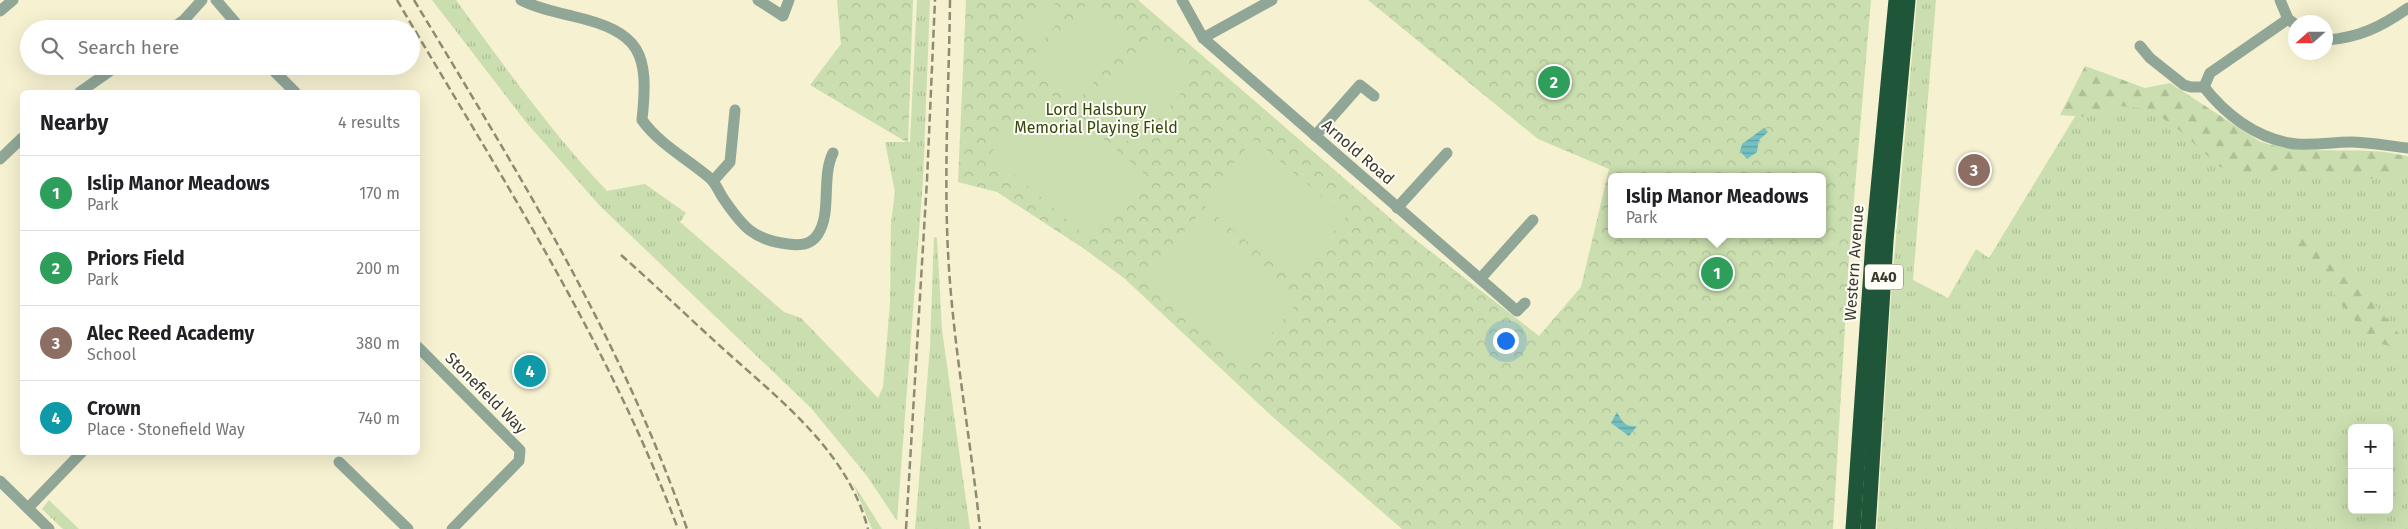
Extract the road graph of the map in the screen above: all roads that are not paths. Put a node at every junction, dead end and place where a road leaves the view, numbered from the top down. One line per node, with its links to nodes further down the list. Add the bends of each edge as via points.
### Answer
1 (13, 0): 13 (street)
2 (202, 0): 15 (street)
3 (216, 0): 16 (street)
4 (521, 0): 34 (street, via 610,27 629,40 644,68 642,120 668,147)
5 (758, 0): 6 (street, via 783,16)
6 (789, 0)
7 (1182, 0): 18 (street, Arnold Road)
8 (1272, 0): 18 (street)
9 (1894, 0): 47 (highway, Western Avenue / A40)
10 (1909, 0): 48 (highway, Western Avenue / A40, via 1886,241)
11 (2280, 0): 14 (street)
12 (2407, 10): 19 (street, via 2369,32)
13 (0, 11)
14 (2288, 15)
15 (184, 20)
16 (233, 20)
17 (2288, 24): 23 (street, via 2210,73)
18 (1203, 38): 28 (street, Arnold Road)
19 (2333, 39)
20 (2140, 46): 23 (street, via 2184,85)
21 (104, 75): 24 (street)
22 (279, 75): 25 (street)
23 (2204, 87): 30 (street, via 2215,101 2259,134 2289,144 2351,142)
24 (83, 90)
25 (293, 90)
26 (1374, 96): 28 (street, via 1360,84)
27 (735, 110): 34 (street, via 730,162)
28 (1315, 136): 35 (street, Arnold Road)
29 (20, 140): 33 (street)
30 (2408, 148)
31 (833, 153): 34 (street, via 827,164 821,227 812,241 798,246 770,242 748,230)
32 (1447, 153): 35 (street)
33 (0, 159)
34 (713, 181)
35 (1397, 208): 37 (street, Arnold Road)
36 (1533, 220): 37 (street)
37 (1480, 279): 38 (street, Arnold Road, via 1517,311)
38 (1525, 303)
39 (420, 349): 46 (street, Stonefield Way, via 520,450 518,461)
40 (79, 455): 43 (street)
41 (339, 462): 45 (street)
42 (0, 481): 43 (street)
43 (28, 508): 44 (street)
44 (49, 529)
45 (408, 529)
46 (452, 529)
47 (1853, 529)
48 (1868, 529)

